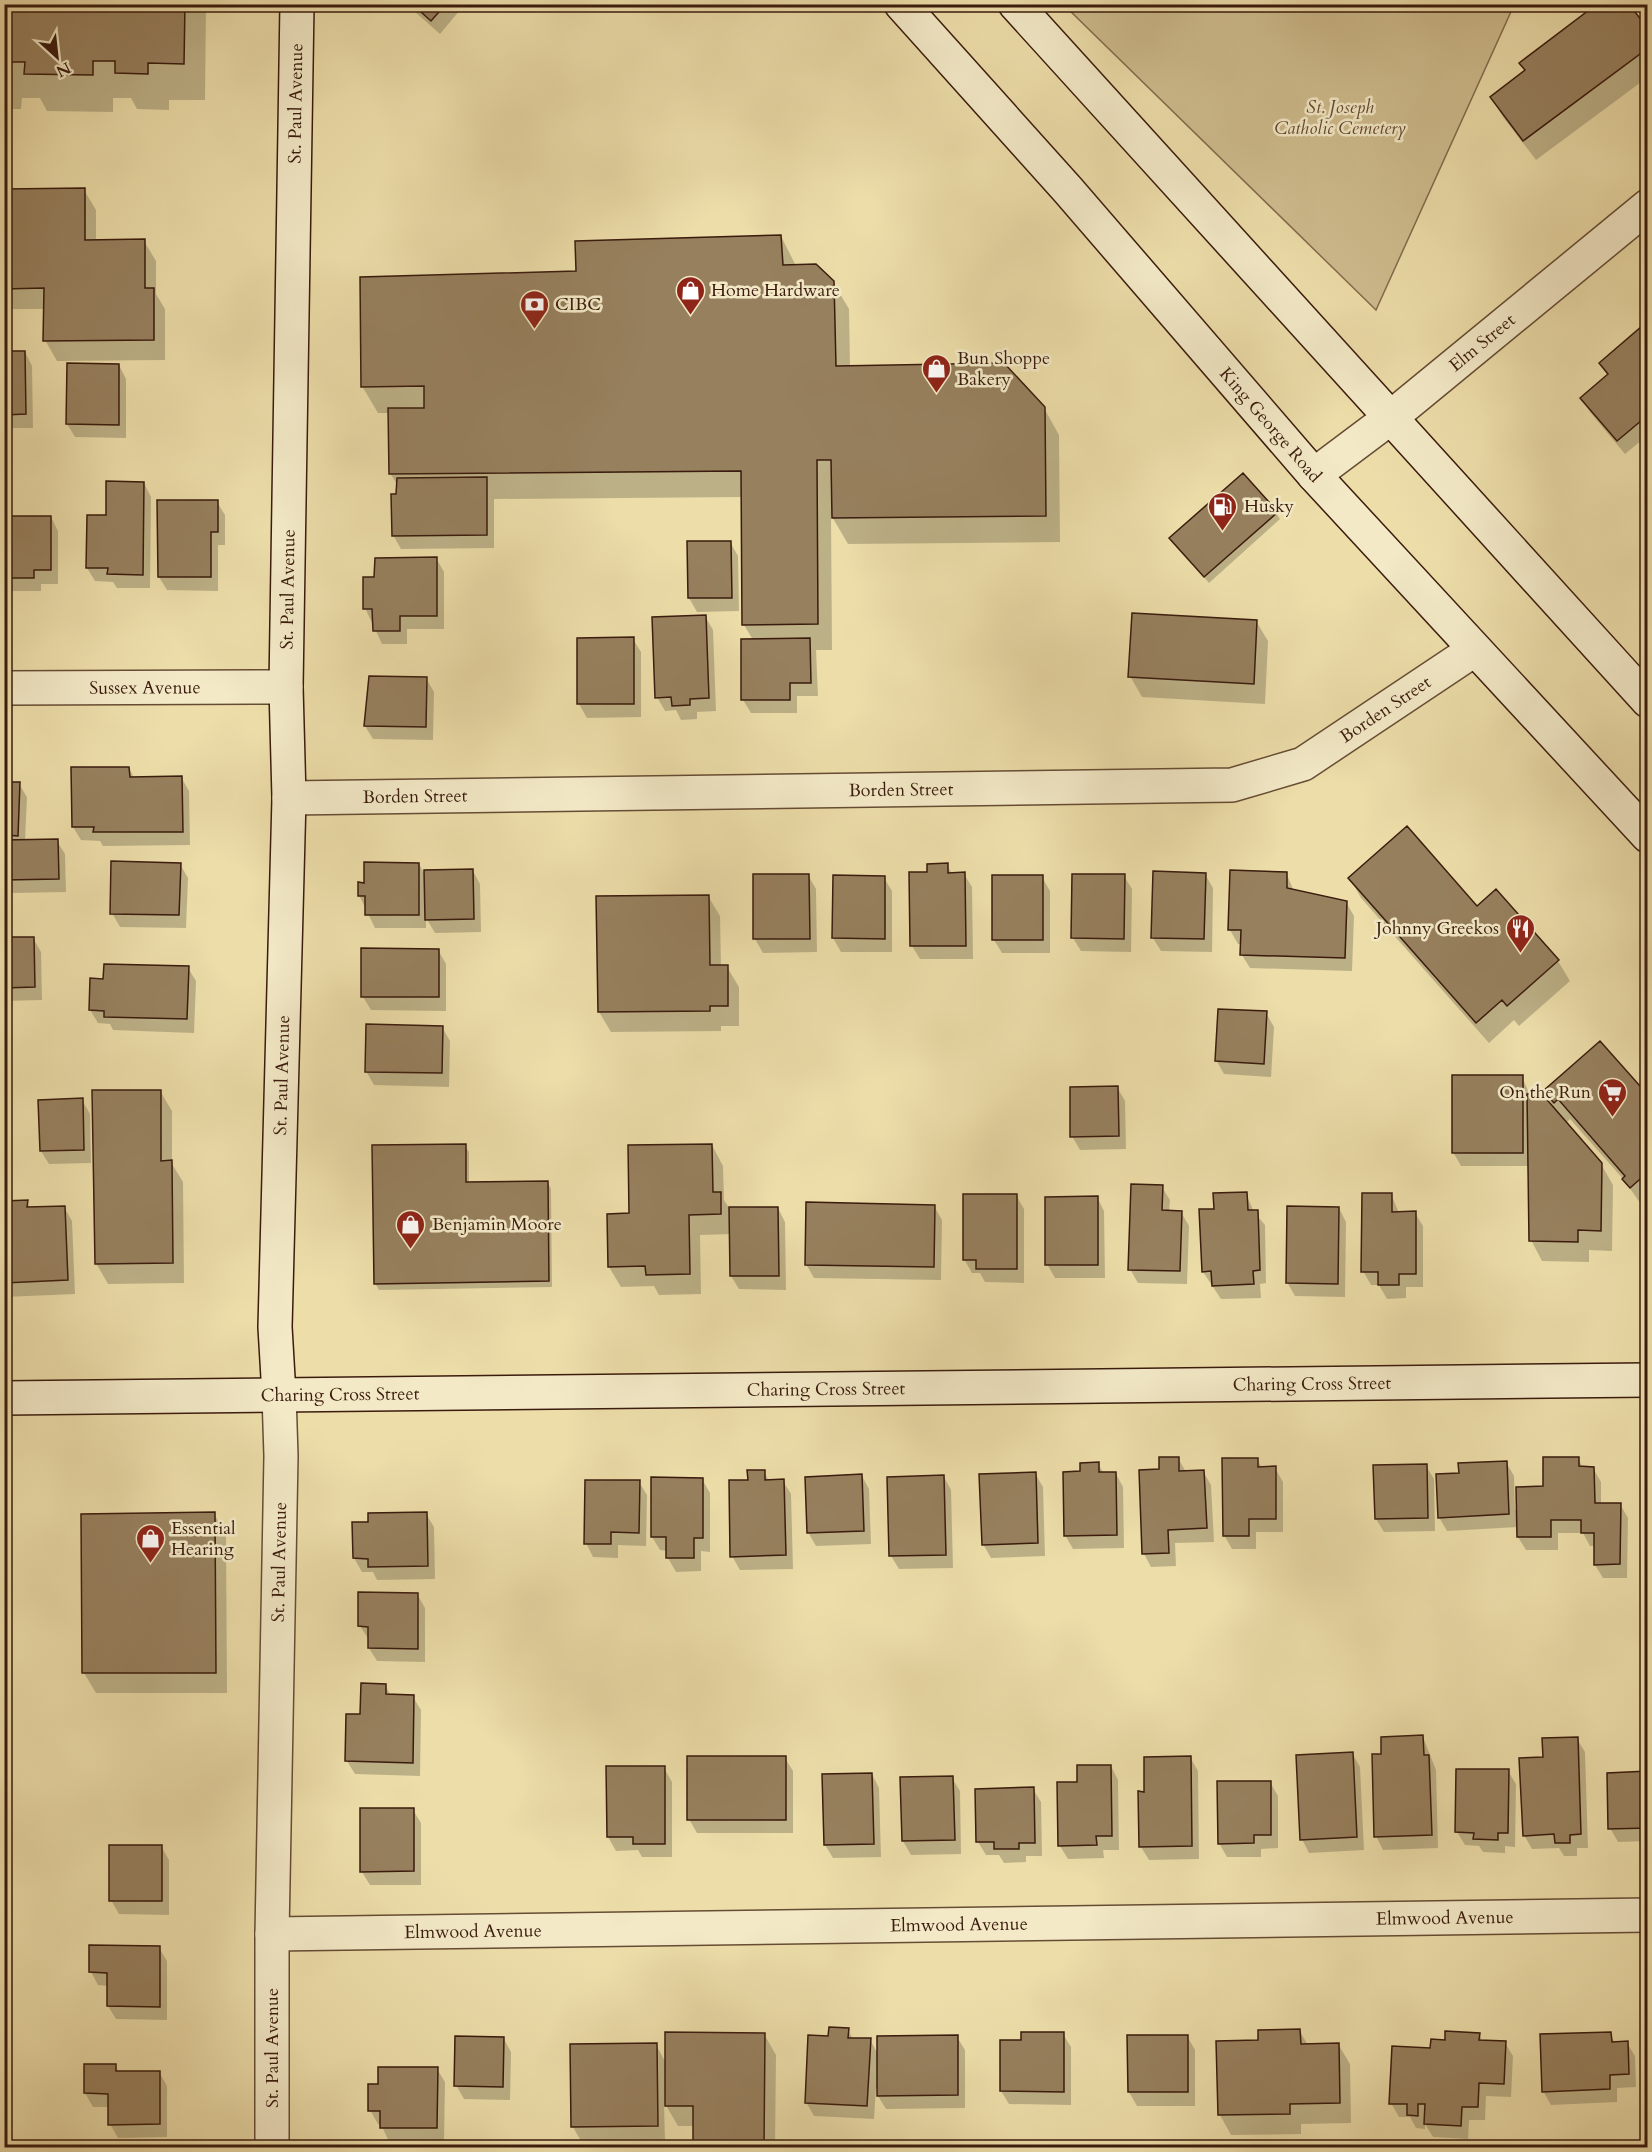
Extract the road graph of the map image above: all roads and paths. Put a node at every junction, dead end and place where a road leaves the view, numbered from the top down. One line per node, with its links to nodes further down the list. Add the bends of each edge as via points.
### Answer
1 (297, 4): 8 (street, St. Paul Avenue)
2 (901, 4): 6 (street, King George Road)
3 (1015, 4): 5 (street)
4 (1647, 206): 5 (street, Elm Street)
5 (1390, 418): 6 (street, Elm Street); 10 (street)
6 (1314, 475): 7 (street, King George Road)
7 (1474, 650): 11 (street, Borden Street, via 1304,764 1232,785); 12 (street, King George Road)
8 (286, 687): 9 (street, Sussex Avenue); 11 (street, St. Paul Avenue)
9 (4, 688)
10 (1647, 701)
11 (289, 798): 14 (street, St. Paul Avenue, via 275,1328)
12 (1647, 836)
13 (1647, 1380): 14 (street, Charing Cross Street)
14 (279, 1395): 15 (street, Charing Cross Street); 17 (street, St. Paul Avenue)
15 (4, 1398)
16 (1647, 1915): 17 (street, Elmwood Avenue)
17 (272, 1934): 18 (street, St. Paul Avenue)
18 (272, 2148)

